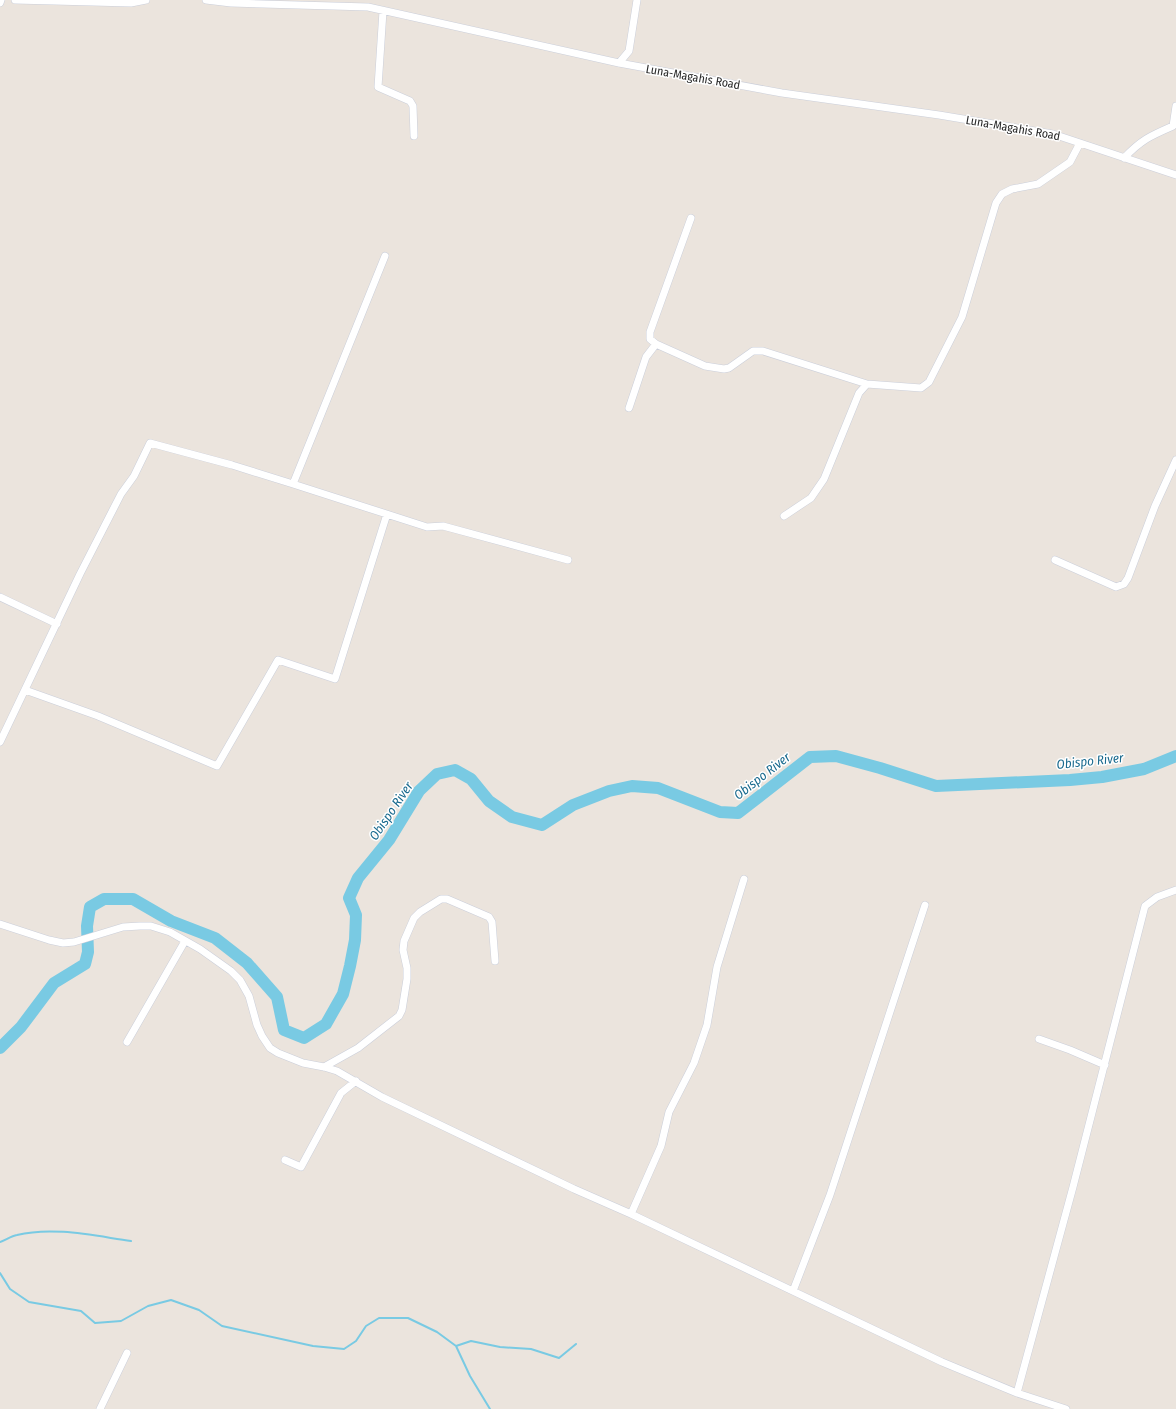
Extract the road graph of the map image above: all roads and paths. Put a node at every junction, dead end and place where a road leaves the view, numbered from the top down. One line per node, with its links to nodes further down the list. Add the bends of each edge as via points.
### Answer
1 (1, 0): 6 (street)
2 (15, 0): 3 (street, via 131,3)
3 (146, 0)
4 (206, 0): 7 (street, Luna-Magahis Road, via 368,7)
5 (637, 0): 8 (street, via 629,51)
6 (0, 3)
7 (383, 10): 8 (street, Luna-Magahis Road); 10 (street, via 378,87 410,101 413,106)
8 (619, 63): 11 (street, Luna-Magahis Road, via 782,93 1053,134)
9 (1176, 106): 12 (street, via 1173,126 1147,137)
10 (414, 136)
11 (1080, 143): 12 (street, Luna-Magahis Road); 17 (street, via 1070,162 1038,184 1012,189 1002,194 996,203 962,317 929,382 921,388)
12 (1124, 158): 13 (street, Luna-Magahis Road)
13 (1176, 175)
14 (691, 218): 16 (street, via 650,332 650,339)
15 (385, 256): 20 (street)
16 (656, 344): 17 (street, via 705,366 724,369 752,351 763,351); 18 (street, via 646,356)
17 (866, 384): 22 (street, via 824,479 811,498)
18 (629, 408)
19 (1176, 460): 24 (street, via 1124,584 1116,587)
20 (293, 484): 21 (street); 26 (street, via 150,443 134,476 121,494)
21 (387, 514): 23 (street, via 427,527 443,526); 27 (street, via 335,679 278,660 217,766 98,716)
22 (784, 516)
23 (568, 560)
24 (1055, 560)
25 (0, 597): 26 (street)
26 (57, 624): 27 (street)
27 (25, 690): 28 (street)
28 (0, 742)
29 (744, 879): 41 (street, via 716,967 707,1025 694,1063 668,1112 661,1146)
30 (1176, 890): 37 (street, via 1157,897 1145,906)
31 (926, 905): 42 (street, via 830,1195)
32 (0, 924): 33 (street, via 63,943 123,927 140,926 151,926 170,932)
33 (185, 941): 36 (street); 38 (street, via 200,949 240,980 249,996 257,1026 270,1048 303,1063)
34 (495, 961): 38 (street, via 492,922 489,917 447,899 441,899 420,912 414,918 404,941 407,979 399,1016 358,1048)
35 (1039, 1039): 37 (street)
36 (127, 1042)
37 (1104, 1064): 44 (street)
38 (324, 1067): 39 (street)
39 (356, 1081): 40 (street, via 341,1093 301,1167); 41 (street, via 382,1097)
40 (285, 1160)
41 (631, 1214): 42 (street)
42 (793, 1291): 44 (street, via 942,1362)
43 (127, 1353): 45 (street)
44 (1017, 1393): 46 (street)
45 (100, 1409)
46 (1066, 1409)

